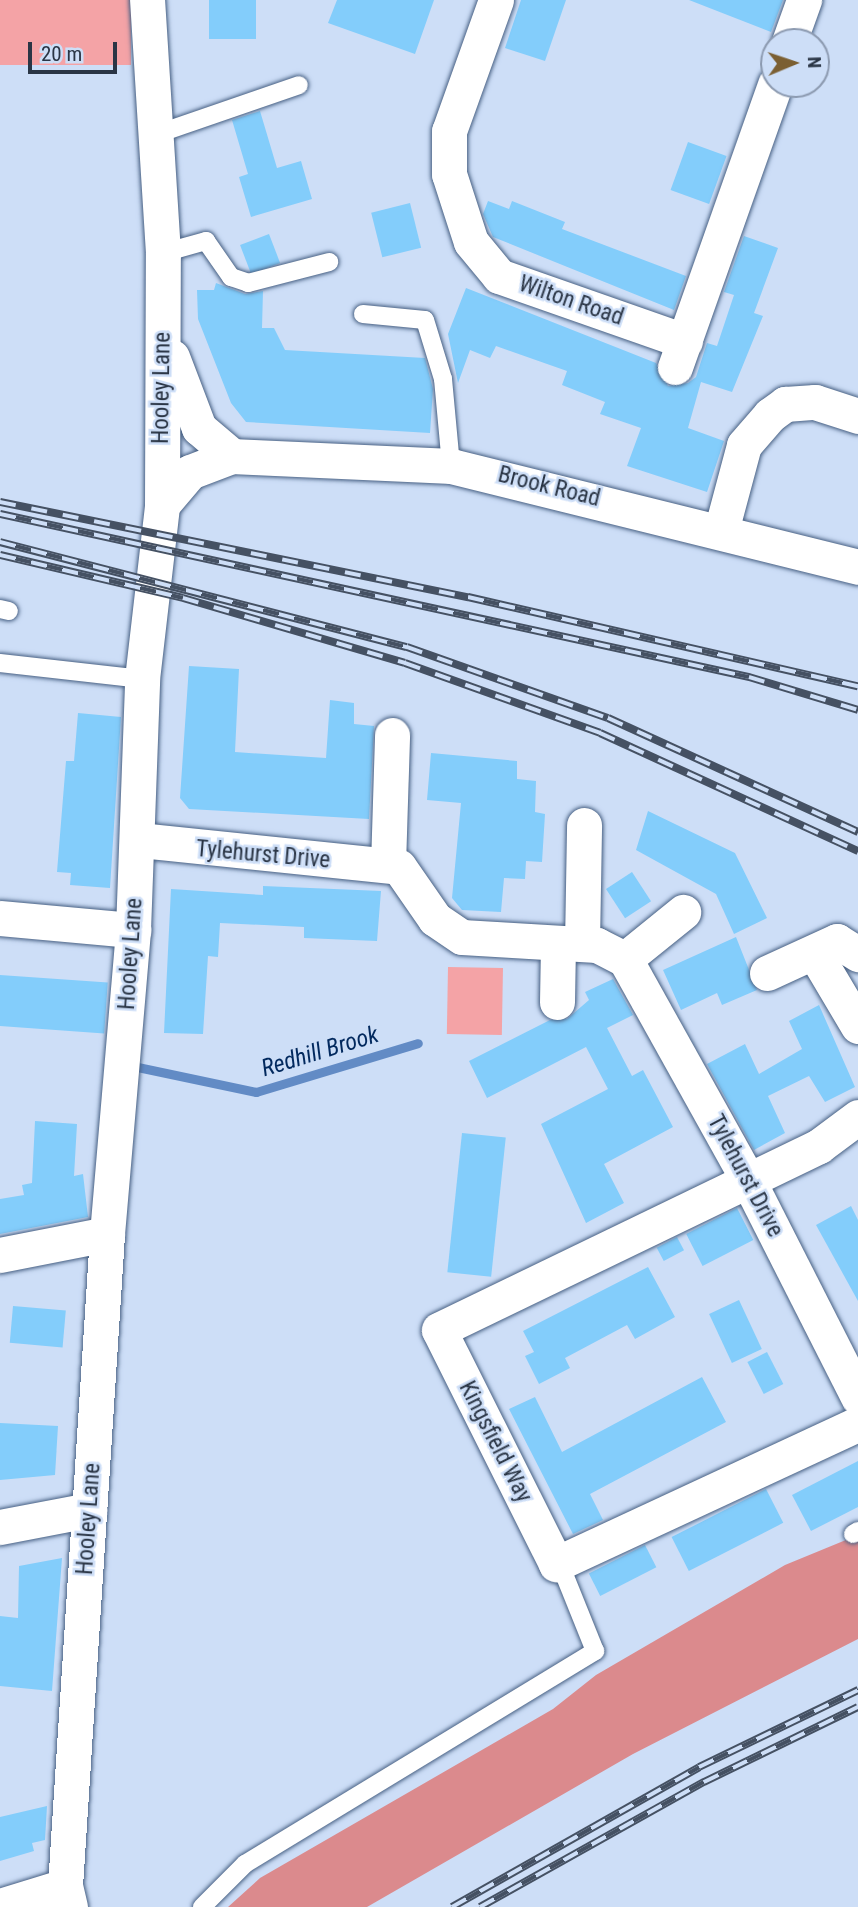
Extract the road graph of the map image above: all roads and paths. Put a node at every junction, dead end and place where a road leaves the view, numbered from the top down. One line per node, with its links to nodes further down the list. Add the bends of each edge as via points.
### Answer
1 (147, 0): 7 (street, Hooley Lane)
2 (496, 0): 6 (street, Wilton Road, via 449,131 449,174 471,242 499,276 680,354)
3 (804, 0): 4 (street)
4 (794, 28)
5 (299, 85): 7 (lane)
6 (770, 98)
7 (157, 134): 8 (street, Hooley Lane)
8 (163, 253): 9 (lane, via 206,241 231,277 248,283); 11 (street, Hooley Lane)
9 (329, 262)
10 (363, 314): 14 (lane, via 425,320 443,379)
11 (163, 326): 13 (street, via 199,428); 15 (street, Hooley Lane)
12 (858, 416): 16 (street, via 815,402 786,404 770,415 744,445)
13 (232, 456): 14 (street, Brook Road); 15 (street, Brook Road, via 190,472)
14 (451, 466): 16 (street, Brook Road)
15 (162, 505): 19 (street, Hooley Lane)
16 (721, 531): 17 (street, Brook Road)
17 (858, 567)
18 (0, 663): 19 (lane)
19 (142, 679): 22 (street, Hooley Lane)
20 (392, 736): 23 (street)
21 (584, 825): 27 (street)
22 (139, 840): 23 (street, Tylehurst Drive); 26 (street, Hooley Lane)
23 (388, 865): 27 (street, via 410,878 445,929 479,941)
24 (682, 912): 30 (street)
25 (0, 918): 26 (street)
26 (133, 930): 36 (street, Hooley Lane)
27 (570, 944): 30 (street); 32 (street)
28 (814, 952): 29 (street, via 837,941); 31 (street); 33 (street)
29 (858, 954)
30 (625, 959): 35 (street, Tylehurst Drive)
31 (767, 973)
32 (557, 1002)
33 (858, 1026)
34 (858, 1117): 35 (street, via 819,1146)
35 (747, 1178): 38 (street, Tylehurst Drive); 39 (street, Kingsfield Way, via 439,1330 556,1564)
36 (107, 1234): 37 (street); 40 (street, Hooley Lane)
37 (0, 1255)
38 (858, 1397)
39 (858, 1424)
40 (89, 1510): 41 (street); 43 (street, Hooley Lane)
41 (0, 1527)
42 (566, 1579): 45 (lane, via 596,1651 245,1864)
43 (67, 1896): 44 (street)
44 (0, 1906)
45 (202, 1907)

